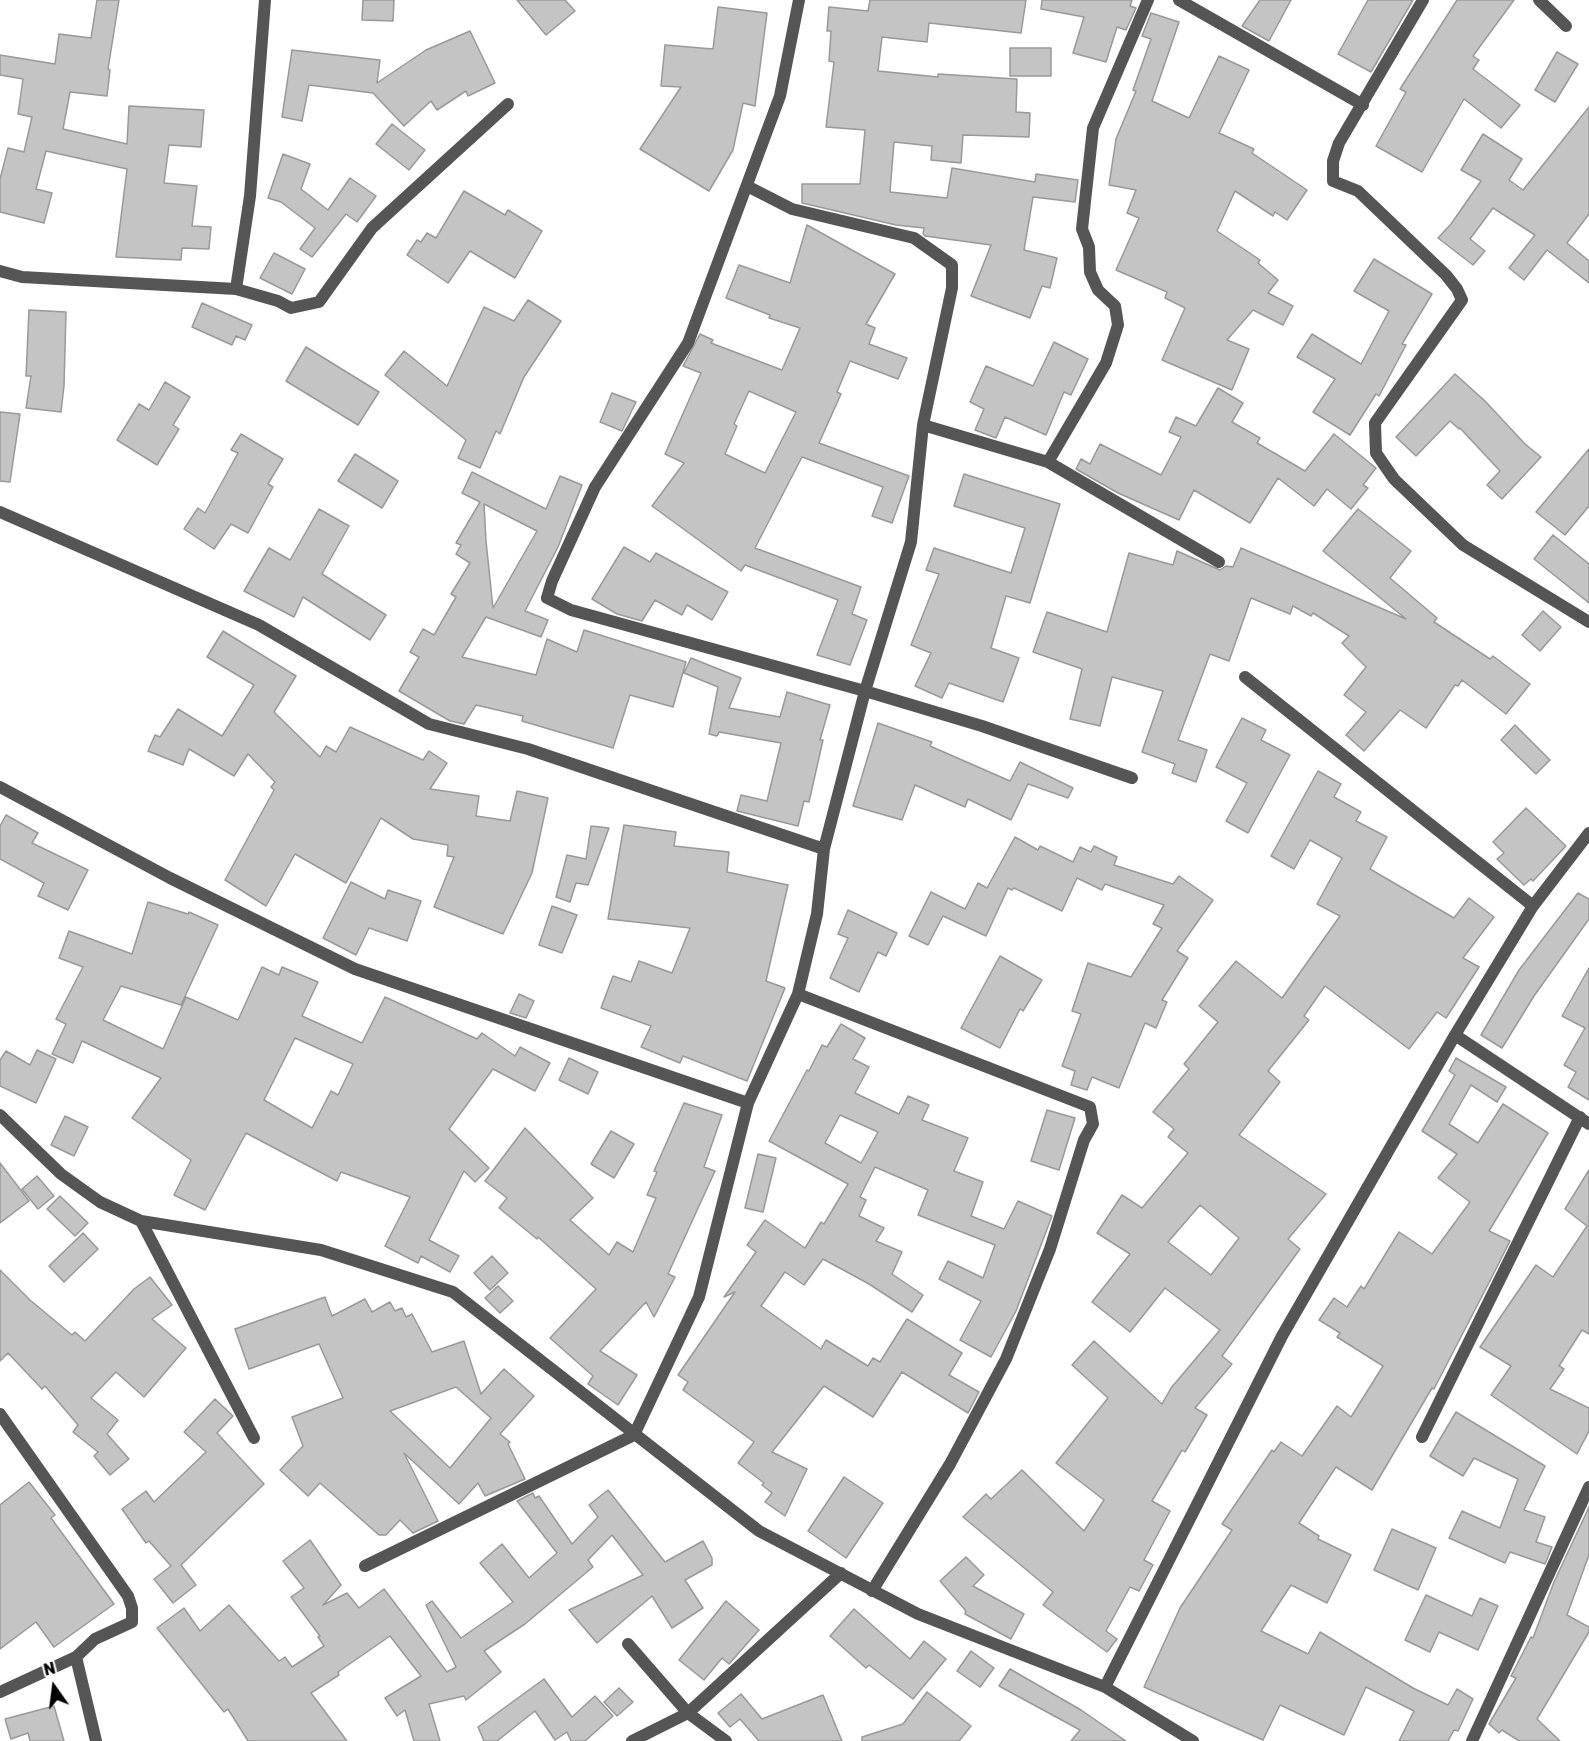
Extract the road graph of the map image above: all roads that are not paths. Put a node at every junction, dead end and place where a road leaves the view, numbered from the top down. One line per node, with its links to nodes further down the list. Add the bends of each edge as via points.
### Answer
1 (265, 0): 12 (street, via 250,196)
2 (799, 0): 10 (street, via 780,96)
3 (1148, 0): 14 (street, via 1093,128 1082,229 1089,247 1090,272 1098,290 1115,306 1118,325 1106,363)
4 (1179, 0): 9 (street)
5 (1422, 0): 9 (street)
6 (1539, 0): 7 (street)
7 (1566, 26)
8 (508, 104): 12 (street, via 372,228 319,302 291,308)
9 (1363, 105): 17 (street, via 1339,143 1333,161 1333,181 1358,191 1446,275 1462,300 1375,423 1376,453 1394,479 1463,545)
10 (747, 186): 13 (street, via 792,209 914,238 952,265 952,288); 19 (street, via 688,343 595,487 547,598 571,610)
11 (0, 271): 12 (street, via 22,277)
12 (236, 290)
13 (923, 425): 14 (street); 19 (street, via 911,542)
14 (1048, 462): 16 (street)
15 (0, 512): 23 (street, via 259,625 429,724 528,749)
16 (1219, 562)
17 (1589, 622)
18 (1245, 676): 24 (street)
19 (865, 691): 20 (street); 23 (street)
20 (1132, 778)
21 (0, 787): 27 (street, via 170,878 355,969)
22 (1589, 833): 24 (street)
23 (824, 849): 25 (street, via 817,914)
24 (1533, 906): 26 (street)
25 (798, 994): 27 (street); 38 (street, via 1090,1107 1093,1124 1084,1140 1050,1249 1006,1359 950,1464)
26 (1455, 1035): 29 (street); 41 (street, via 1282,1336)
27 (748, 1103): 32 (street, via 699,1297)
28 (0, 1115): 30 (street, via 69,1179 100,1202)
29 (1584, 1121): 33 (street)
30 (141, 1221): 32 (street, via 300,1245 453,1292); 34 (street)
31 (0, 1414): 40 (street, via 128,1596 132,1608 132,1622 95,1639)
32 (634, 1435): 36 (street); 37 (street, via 759,1531)
33 (1422, 1437)
34 (254, 1438)
35 (1589, 1487): 48 (street)
36 (365, 1566)
37 (841, 1574): 38 (street); 43 (street)
38 (872, 1591): 41 (street, via 918,1614)
39 (628, 1644): 43 (street)
40 (76, 1657): 42 (street); 44 (street)
41 (1105, 1687): 47 (street)
42 (0, 1692)
43 (688, 1713): 45 (street); 46 (street)
44 (96, 1741)
45 (632, 1741)
46 (726, 1741)
47 (1193, 1741)
48 (1472, 1741)

